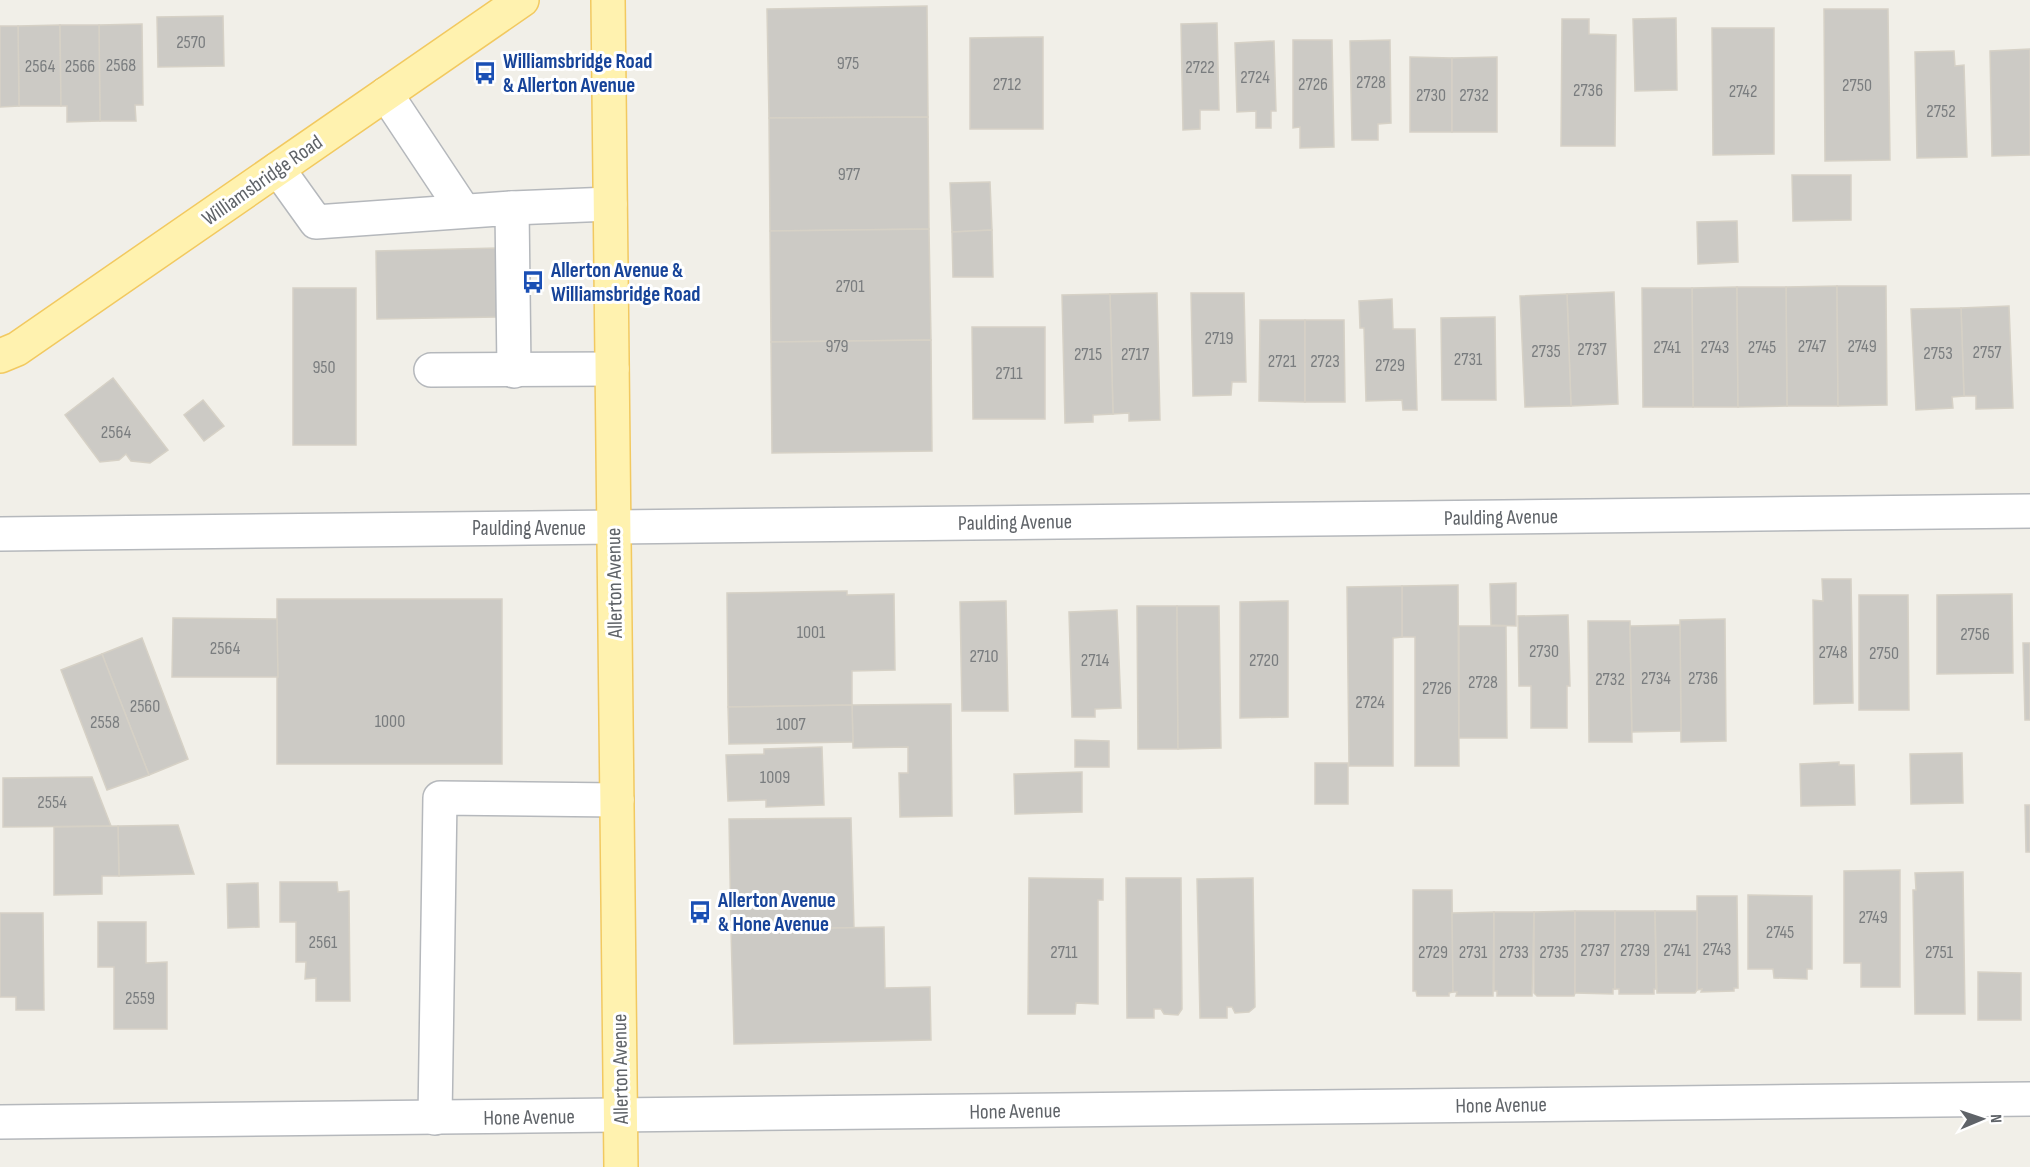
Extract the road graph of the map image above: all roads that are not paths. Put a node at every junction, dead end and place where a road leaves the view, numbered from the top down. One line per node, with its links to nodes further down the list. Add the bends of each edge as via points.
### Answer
1 (522, 0): 3 (main road, Williamsbridge Road)
2 (608, 0): 5 (main road, Allerton Avenue)
3 (386, 94): 4 (main road, Williamsbridge Road); 7 (street)
4 (278, 169): 7 (street, via 316,222); 8 (main road, Williamsbridge Road, via 17,349)
5 (610, 204): 6 (street); 9 (main road, Allerton Avenue)
6 (512, 208): 7 (street); 11 (street)
7 (463, 210)
8 (0, 356)
9 (612, 369): 11 (street); 13 (main road, Allerton Avenue)
10 (430, 370): 11 (street)
11 (514, 371)
12 (2030, 511): 13 (street, Paulding Avenue)
13 (614, 527): 14 (street, Paulding Avenue); 15 (main road, Allerton Avenue)
14 (0, 534)
15 (616, 800): 17 (main road, Allerton Avenue); 18 (street, via 440,798)
16 (2030, 1099): 17 (street, Hone Avenue)
17 (620, 1116): 18 (street, Hone Avenue); 20 (main road, Allerton Avenue)
18 (435, 1118): 19 (street, Hone Avenue)
19 (0, 1122)
20 (621, 1167)

